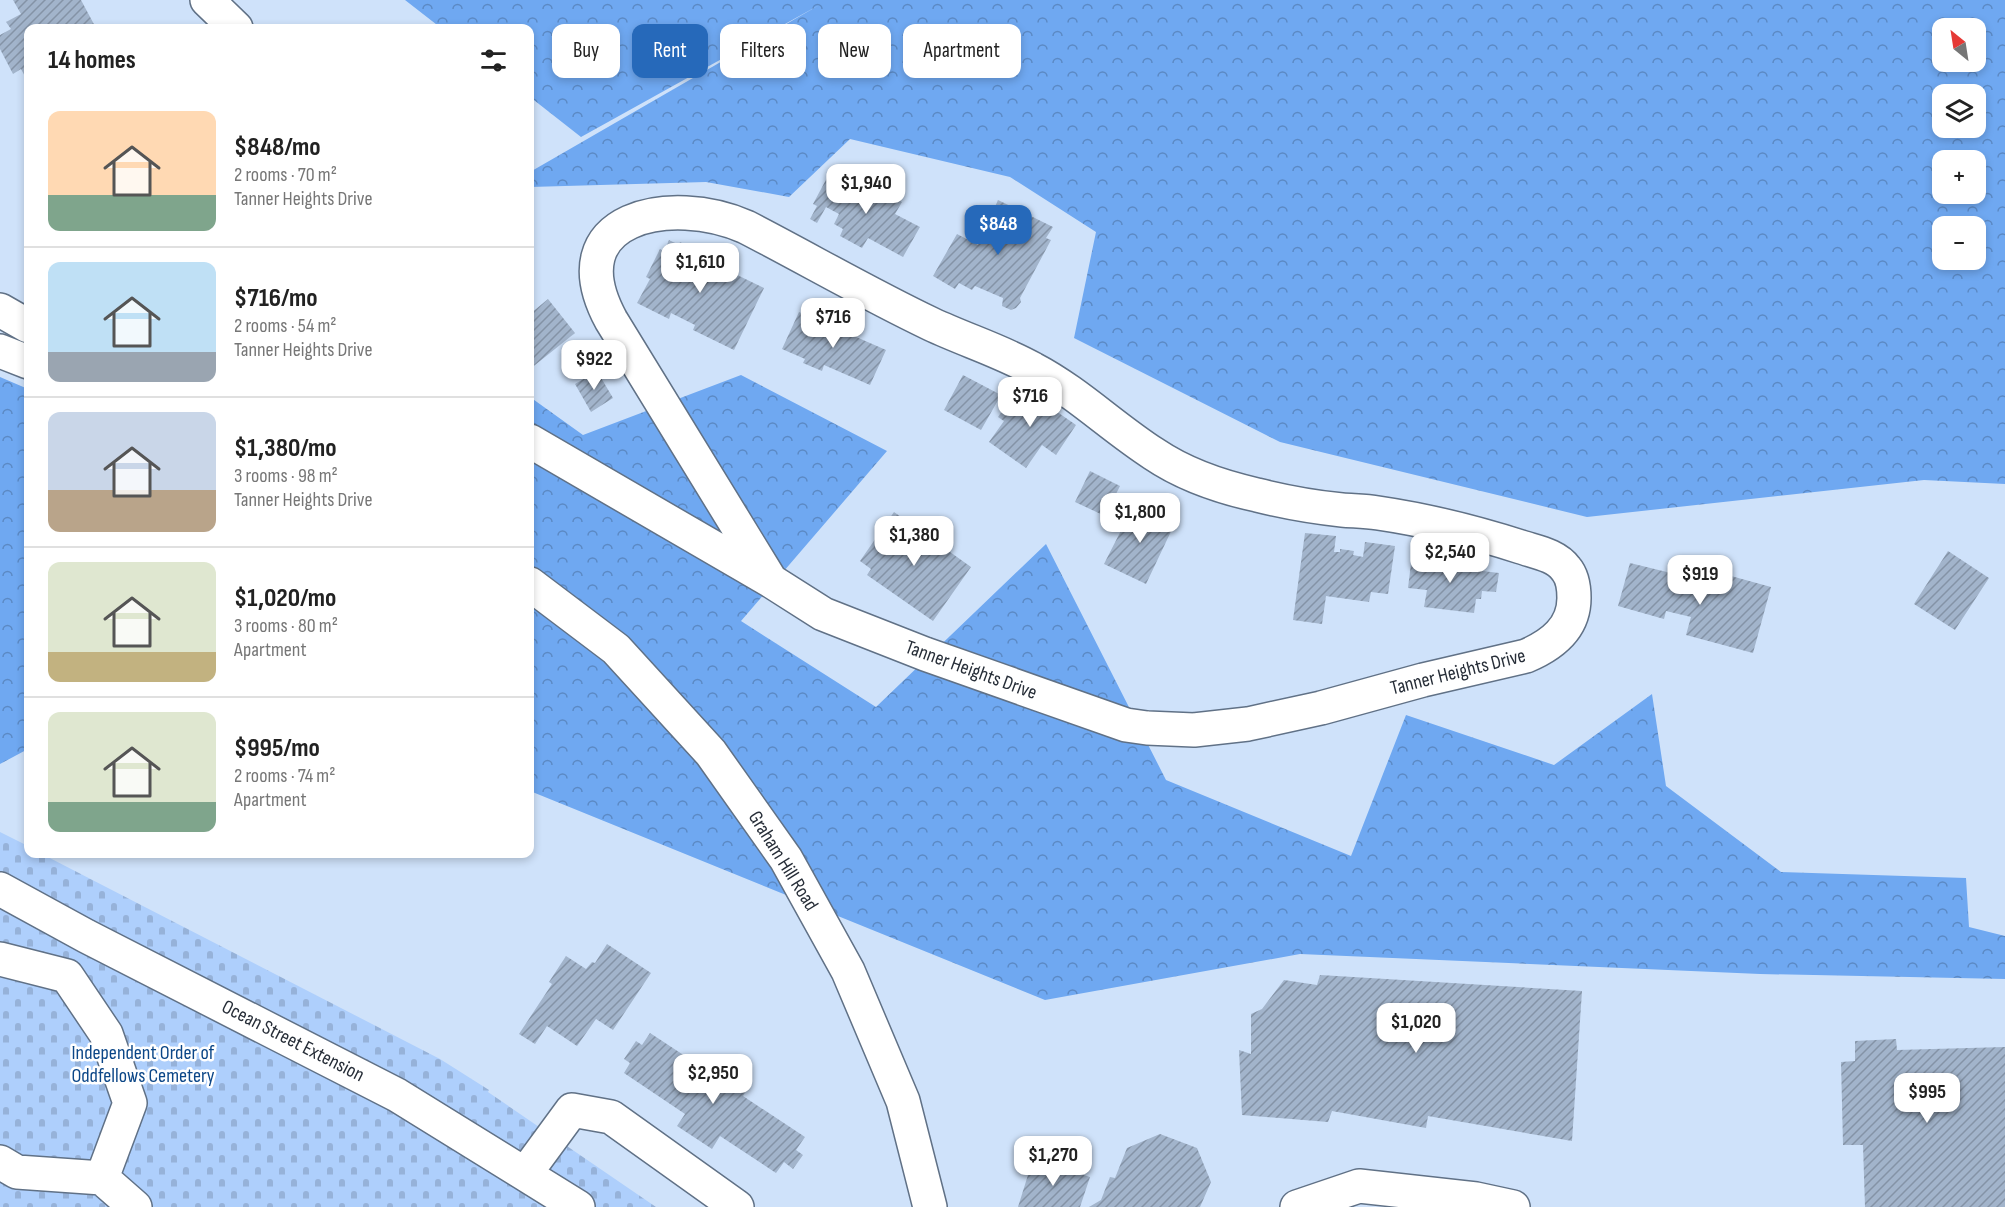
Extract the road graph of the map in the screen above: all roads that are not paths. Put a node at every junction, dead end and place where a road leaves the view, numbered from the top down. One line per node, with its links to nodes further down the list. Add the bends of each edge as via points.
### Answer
1 (207, 0): 2 (street)
2 (232, 24)
3 (0, 310): 4 (street)
4 (24, 324)
5 (0, 351): 6 (street)
6 (24, 360)
7 (534, 443): 8 (street, Tanner Heights Drive)
8 (771, 581): 8 (street, Tanner Heights Drive, via 823,614 1106,719 1147,728 1194,730 1285,717 1526,656 1554,641 1570,621 1574,607 1574,591 1566,568 1545,554 1432,523 1284,502 1208,481 1156,455 1032,368 897,307 746,227 693,212 665,212 638,219 616,231 602,246 595,273 599,296)
9 (534, 587): 18 (street, Graham Hill Road, via 615,649 711,753 786,859 848,971 903,1101)
10 (0, 889): 13 (street, Ocean Street Extension, via 397,1095)
11 (0, 959): 14 (street, via 67,976 106,1034 130,1103)
12 (0, 1161): 14 (street, via 17,1172)
13 (525, 1174): 16 (street, Ocean Street Extension); 17 (street, via 573,1110 611,1118)
14 (102, 1178): 15 (street)
15 (135, 1207)
16 (578, 1207)
17 (737, 1207)
18 (930, 1207)
19 (1297, 1207): 20 (street, via 1359,1186)
20 (1513, 1207)

